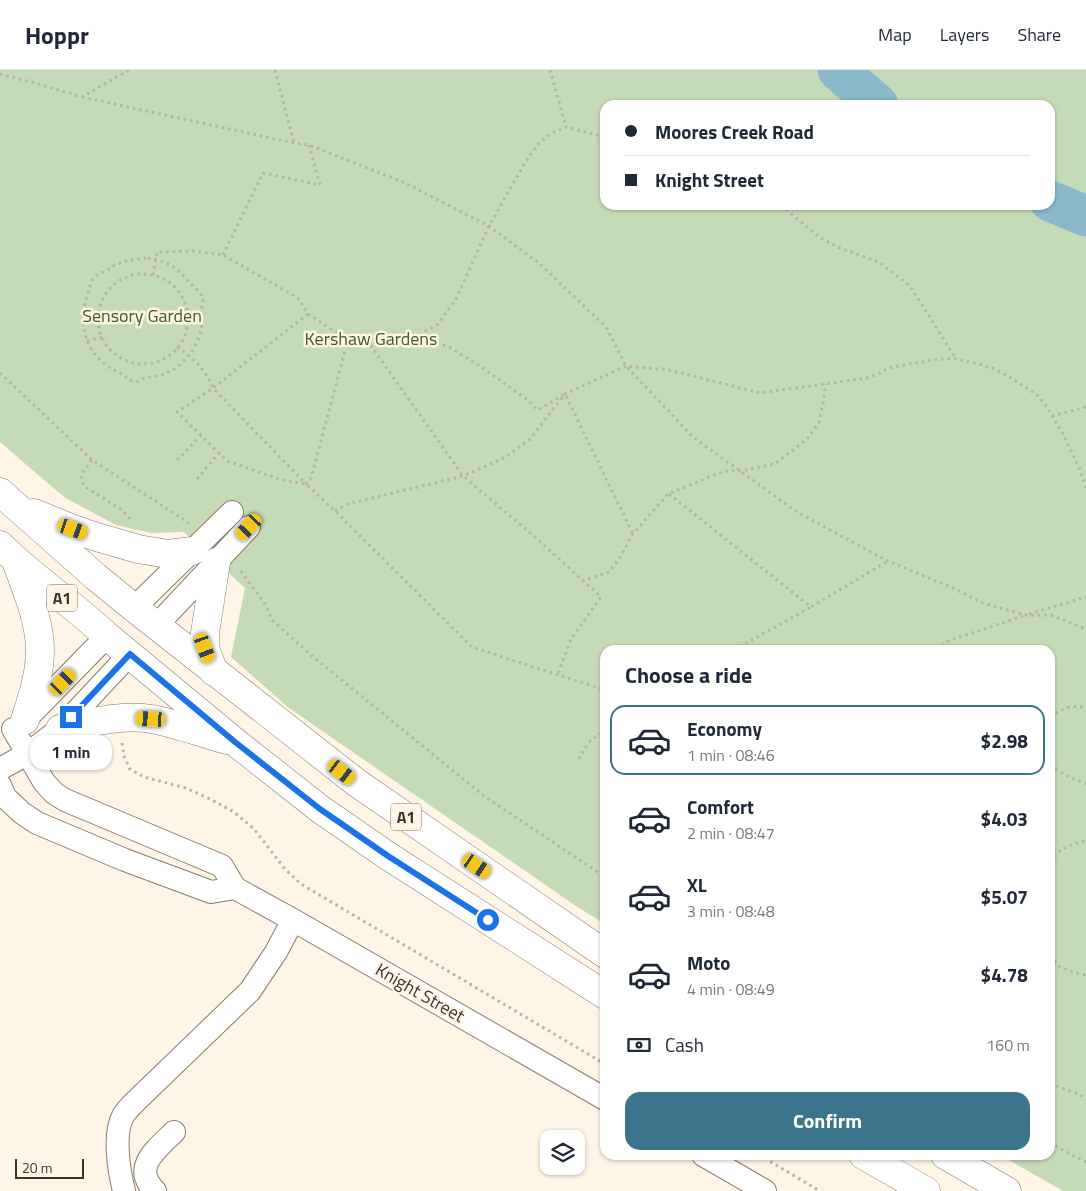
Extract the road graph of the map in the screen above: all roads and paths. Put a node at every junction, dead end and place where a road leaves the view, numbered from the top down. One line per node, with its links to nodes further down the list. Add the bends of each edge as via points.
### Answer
1 (129, 70): 5 (path)
2 (275, 70): 8 (path)
3 (550, 70): 6 (path)
4 (0, 74): 5 (path)
5 (82, 97): 8 (path)
6 (566, 127): 7 (path); 11 (path, via 539,142)
7 (600, 136)
8 (294, 143): 9 (path)
9 (309, 145): 11 (path, via 403,182); 12 (path, via 320,185 263,173)
10 (787, 210): 23 (path, via 819,237 879,262 910,286)
11 (490, 226): 16 (path, via 456,299 438,324); 24 (path, via 540,264 606,327)
12 (224, 255): 13 (path, via 193,251 157,252); 15 (path, via 298,298)
13 (155, 260): 14 (path); 19 (path, via 136,258 124,261 93,278 83,310); 22 (path, via 180,271 202,296 200,335)
14 (153, 275): 17 (path, via 127,277 114,284 99,308 98,323); 21 (path, via 174,286 187,310 183,339)
15 (308, 314): 18 (path); 27 (path)
16 (417, 336): 20 (path, via 381,338); 28 (path, via 449,347 477,364 538,410)
17 (102, 337): 19 (path); 21 (path, via 121,358 134,363 163,359)
18 (348, 340): 20 (path); 38 (path, via 311,478)
19 (87, 341): 22 (path, via 106,365 134,382 164,374)
20 (369, 343): 36 (path)
21 (177, 347): 22 (path)
22 (189, 355): 27 (path, via 207,374)
23 (956, 359): 26 (path, via 888,368 867,378); 30 (path, via 1008,376 1036,394)
24 (626, 366): 26 (path, via 669,370 760,393); 28 (path); 35 (path, via 693,437)
25 (0, 373): 33 (path)
26 (826, 384): 35 (path, via 819,422 809,437 774,464)
27 (213, 388): 31 (path, via 178,412); 38 (path)
28 (565, 394): 36 (path, via 530,439 506,458); 47 (path)
29 (1086, 407): 30 (path)
30 (1052, 416): 39 (path)
31 (200, 435): 32 (path); 34 (path)
32 (219, 453): 37 (path); 38 (path, via 227,461 282,480)
33 (92, 460): 44 (path, via 83,472 81,480 84,486 122,510); 45 (path)
34 (176, 460)
35 (741, 471): 40 (path, via 724,471); 50 (path, via 797,512)
36 (463, 476): 42 (path, via 348,504); 51 (path)
37 (197, 479)
38 (306, 484): 42 (path)
39 (1086, 488)
40 (668, 494): 47 (path); 53 (path)
41 (8, 499): 49 (highway, via 100,538 138,549); 54 (highway, A1)
42 (335, 511): 63 (path, via 472,647)
43 (232, 512): 49 (street)
44 (134, 523)
45 (189, 524)
46 (249, 527): 49 (street)
47 (634, 534): 51 (path, via 609,572)
48 (8, 553): 58 (highway, A1); 67 (highway, via 32,608 40,653 34,692)
49 (215, 560): 54 (street); 56 (street); 62 (highway, via 205,633 205,648); 80 (path, via 265,604 272,620 310,655 484,796)
50 (888, 561): 53 (path); 55 (path, via 983,603)
51 (582, 581): 63 (path, via 600,597 570,639)
52 (1086, 597): 55 (path)
53 (811, 607): 59 (path)
54 (134, 608): 56 (highway, A1); 58 (highway)
55 (1025, 615): 57 (path, via 1051,615); 60 (path)
56 (156, 626): 61 (highway); 62 (highway, A1)
57 (1086, 628)
58 (107, 636): 61 (highway, A1); 67 (street)
59 (743, 645)
60 (944, 645)
61 (130, 654): 68 (street); 71 (highway, A1)
62 (214, 672): 83 (highway, A1, via 357,783)
63 (558, 674): 64 (path)
64 (600, 688)
65 (1086, 708): 66 (path, via 1072,706)
66 (1055, 714)
67 (12, 728): 72 (street)
68 (60, 729): 71 (highway, via 125,718 151,719); 72 (street)
69 (600, 734): 73 (path, via 588,743)
70 (122, 742): 87 (path, via 130,769 144,778 186,788 234,812 254,829 301,884)
71 (235, 742): 86 (highway, A1, via 320,809 388,856)
72 (27, 754): 75 (street); 81 (street, via 54,793 222,866)
73 (579, 759)
74 (1055, 768): 76 (path)
75 (0, 770)
76 (1086, 784)
77 (0, 785): 81 (street, via 6,797 22,813 61,834 211,892)
78 (1086, 841): 79 (path, via 1065,846)
79 (1055, 854)
80 (600, 874)
81 (235, 888): 82 (street, Knight Street)
82 (293, 920): 89 (street, Knight Street); 99 (street, via 250,991 122,1118 118,1144 119,1173)
83 (600, 951)
84 (1055, 962): 85 (path, via 1060,967)
85 (1086, 975)
86 (600, 992)
87 (600, 1061)
88 (1055, 1086): 90 (path)
89 (600, 1096)
90 (1086, 1099)
91 (174, 1132): 100 (street, via 146,1164 147,1180)
92 (1055, 1145): 97 (path)
93 (711, 1160): 98 (street)
94 (767, 1160): 101 (path)
95 (872, 1160): 102 (highway)
96 (954, 1160): 103 (highway)
97 (1086, 1162)
98 (759, 1190)
99 (124, 1191)
100 (155, 1191)
101 (820, 1191)
102 (926, 1191)
103 (1007, 1191)

